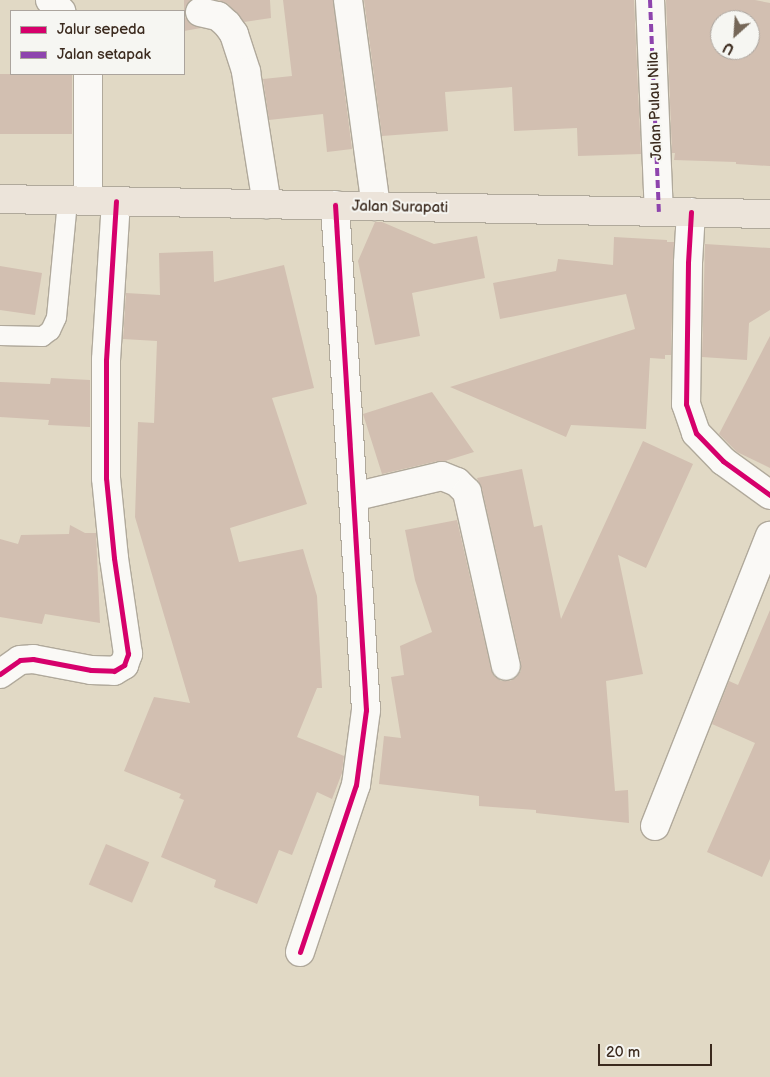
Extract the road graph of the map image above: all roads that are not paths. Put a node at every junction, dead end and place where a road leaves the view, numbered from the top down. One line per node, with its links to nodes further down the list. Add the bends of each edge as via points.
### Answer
1 (50, 0): 4 (street)
2 (348, 0): 12 (street)
3 (650, 0): 13 (street, Jalan Pulau Nila)
4 (60, 10)
5 (200, 12): 10 (street, via 218,16 234,34 246,72)
6 (88, 75): 8 (street)
7 (0, 198): 8 (highway, Jalan Surapati)
8 (78, 200): 9 (highway, Jalan Surapati); 16 (lane, via 56,317 50,330 42,336)
9 (116, 201): 10 (highway, Jalan Surapati); 21 (street, via 106,360 106,478 128,654 124,665 114,671 91,670 33,658 20,660)
10 (267, 204): 11 (highway, Jalan Surapati)
11 (336, 205): 12 (highway, Jalan Surapati); 18 (street)
12 (376, 206): 13 (highway, Jalan Surapati)
13 (659, 212): 14 (highway, Jalan Surapati)
14 (691, 212): 15 (highway, Jalan Surapati); 17 (street, via 686,404 696,433 723,461)
15 (770, 214)
16 (0, 335)
17 (770, 495)
18 (353, 497): 20 (street, via 442,476 457,482 467,492); 23 (street, via 366,710 356,785)
19 (770, 536): 22 (street)
20 (506, 666)
21 (0, 674)
22 (655, 826)
23 (300, 952)

